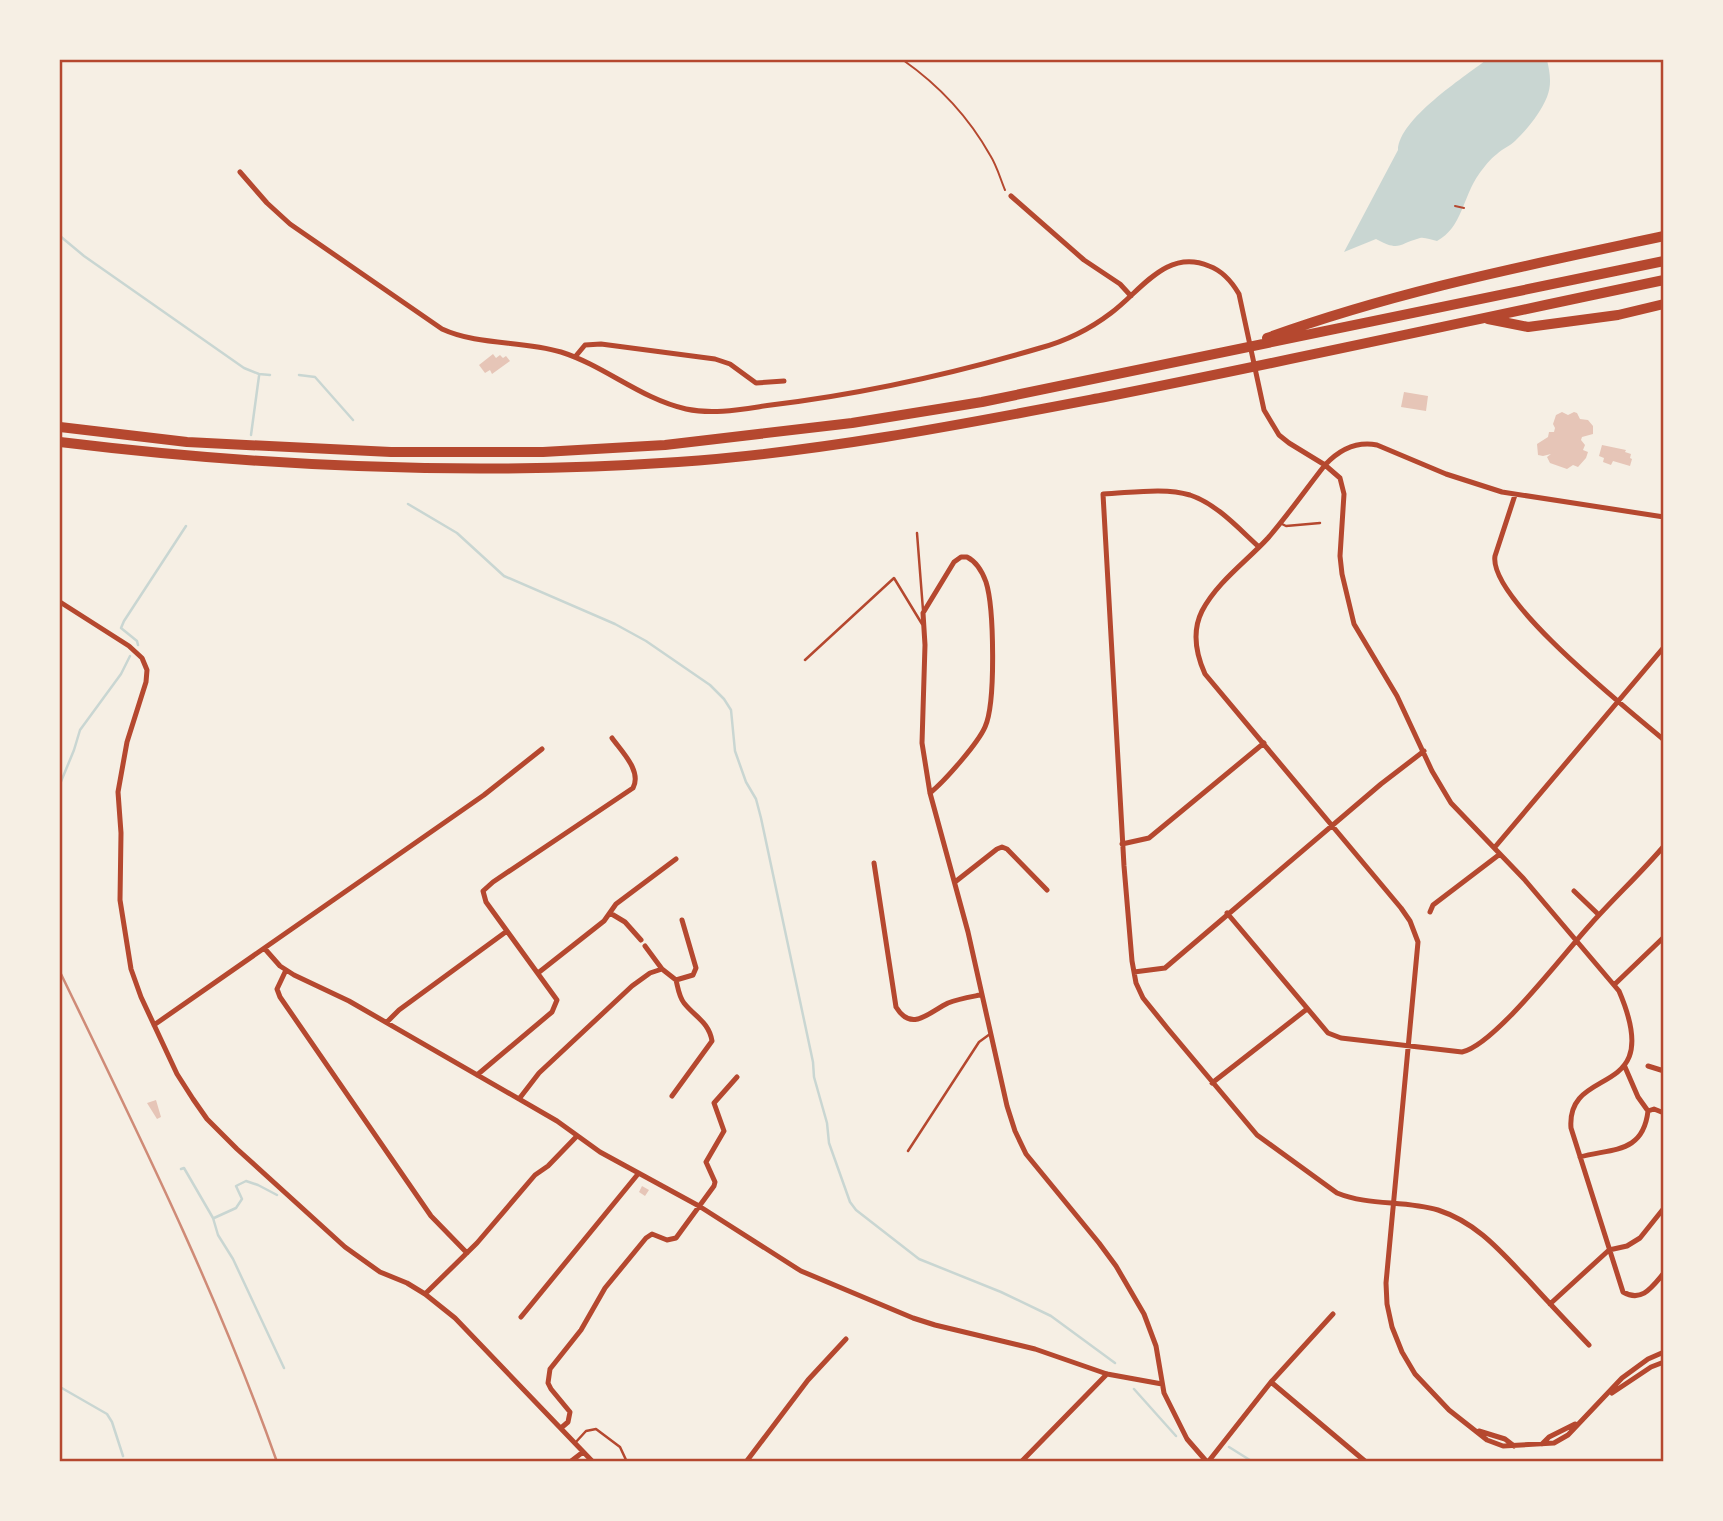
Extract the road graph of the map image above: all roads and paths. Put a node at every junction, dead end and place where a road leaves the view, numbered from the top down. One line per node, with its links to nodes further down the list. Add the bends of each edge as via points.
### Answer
1 (903, 60): 3 (path, via 931,79 964,114)
2 (240, 172): 15 (street, via 290,224 442,329 466,338 529,345)
3 (1010, 196): 11 (street)
4 (1455, 206): 5 (path)
5 (1464, 208)
6 (1664, 229): 8 (highway)
7 (1664, 236): 8 (highway)
8 (1627, 244): 14 (highway, via 1415,291)
9 (1664, 261): 14 (highway)
10 (1664, 280): 13 (highway)
11 (1131, 296): 15 (street, via 1085,330 1040,348 870,390 731,410 698,411 673,405); 21 (street, via 1166,267 1201,263 1220,271 1239,295 1264,410 1279,435)
12 (1664, 304): 13 (highway, via 1528,327)
13 (1486, 318): 20 (highway, via 981,421 823,446 679,462 393,469 169,455)
14 (1232, 351): 19 (highway, via 897,416 604,449 450,453 258,447)
15 (575, 357): 16 (street, via 585,345 601,344 699,356)
16 (730, 365): 17 (street); 18 (street, via 756,383)
17 (725, 371)
18 (784, 381)
19 (60, 426)
20 (60, 442)
21 (1325, 465): 22 (street, via 1349,447 1368,443); 24 (street); 38 (street, via 1343,485 1340,556 1354,624)
22 (1515, 495): 23 (street); 33 (street, via 1495,556 1499,578 1563,653)
23 (1664, 517)
24 (1280, 523): 25 (lane); 27 (street)
25 (1320, 523)
26 (917, 533): 29 (lane)
27 (1259, 547): 36 (street, via 1201,612 1196,645 1205,674); 41 (street, via 1214,508 1189,495 1103,495)
28 (60, 602): 68 (street, via 129,646 147,670 118,792 121,909 131,969)
29 (923, 613): 30 (street); 39 (street, via 954,562 961,557 975,561 986,583 990,610 992,700 984,729)
30 (924, 627): 32 (lane, via 894,578); 39 (street, via 922,743)
31 (1664, 647): 33 (street)
32 (805, 660)
33 (1618, 701): 35 (street); 43 (street)
34 (612, 738): 55 (street, via 635,771 633,788 487,886 484,896)
35 (1664, 740)
36 (1264, 744): 40 (street); 41 (street, via 1149,838)
37 (542, 749): 58 (street)
38 (1424, 751): 40 (street); 43 (street, via 1450,802)
39 (930, 793): 47 (street)
40 (1333, 826): 52 (street); 70 (street, via 1401,908 1414,931 1418,948)
41 (1122, 844): 61 (street)
42 (1664, 846): 53 (street)
43 (1494, 847): 44 (street)
44 (1500, 853): 50 (street); 57 (street)
45 (676, 859): 51 (street)
46 (874, 863): 65 (street, via 900,1014 924,1018 956,1000)
47 (955, 882): 48 (street, via 1002,847); 65 (street)
48 (1047, 890)
49 (1574, 891): 53 (street)
50 (1430, 912)
51 (610, 913): 59 (street, via 625,922); 62 (street)
52 (1227, 913): 61 (street, via 1165,968); 66 (street)
53 (1599, 915): 57 (street)
54 (682, 920): 63 (street, via 696,968 693,975)
55 (508, 931): 62 (street); 67 (street)
56 (1664, 937): 64 (street)
57 (1577, 940): 64 (street); 70 (street, via 1480,1045 1462,1052)
58 (265, 949): 60 (street); 68 (street)
59 (662, 969): 63 (street); 78 (street, via 632,986 539,1073)
60 (286, 970): 67 (street); 89 (street, via 277,989 280,997 431,1216)
61 (1133, 972): 76 (street, via 1143,998)
62 (538, 973): 74 (street, via 555,995 556,1007)
63 (676, 980): 77 (street, via 682,1001 709,1028 712,1041)
64 (1615, 984): 72 (street, via 1632,1036)
65 (980, 995): 69 (street)
66 (1307, 1009): 70 (street, via 1334,1036); 76 (street)
67 (387, 1022): 74 (street)
68 (153, 1025): 91 (street, via 192,1099 237,1149 345,1247 380,1272)
69 (990, 1034): 82 (lane, via 979,1042); 101 (street, via 1021,1146 1127,1284 1153,1332)
70 (1408, 1046): 85 (street)
71 (1648, 1066): 73 (street)
72 (1625, 1067): 79 (street); 83 (street, via 1587,1090 1575,1105 1571,1128)
73 (1664, 1071)
74 (477, 1075): 78 (street)
75 (737, 1077): 86 (street, via 714,1103 724,1131 706,1162 715,1182)
76 (1212, 1083): 85 (street, via 1263,1140 1329,1187 1351,1199)
77 (672, 1096)
78 (519, 1099): 81 (street)
79 (1648, 1111): 80 (street); 83 (street, via 1635,1142)
80 (1664, 1113)
81 (577, 1136): 84 (street); 89 (street, via 535,1175)
82 (908, 1151)
83 (1580, 1157): 88 (street)
84 (638, 1174): 86 (street); 94 (street)
85 (1393, 1203): 92 (street, via 1438,1210 1464,1222 1495,1244); 102 (street, via 1385,1283 1392,1327 1415,1374 1449,1410 1476,1430 1505,1438 1514,1446 1554,1443)
86 (699, 1206): 99 (street, via 801,1270 913,1318 1035,1349); 103 (street, via 676,1238 652,1234 646,1238 554,1363 548,1383 570,1412)
87 (1664, 1208): 88 (street, via 1640,1238)
88 (1609, 1250): 90 (street, via 1619,1285 1628,1295 1647,1292); 92 (street)
89 (467, 1253): 91 (street)
90 (1664, 1273)
91 (425, 1294): 103 (street, via 455,1318)
92 (1550, 1304): 96 (street)
93 (1333, 1314): 100 (street)
94 (521, 1317)
95 (846, 1339): 109 (street)
96 (1589, 1345)
97 (1664, 1352): 102 (street, via 1647,1359)
98 (1664, 1362): 102 (street)
99 (1107, 1374): 101 (street); 110 (street)
100 (1271, 1382): 111 (street); 112 (street)
101 (1162, 1384): 111 (street, via 1187,1439)
102 (1606, 1396)
103 (561, 1428): 104 (street)
104 (575, 1443): 105 (street); 108 (lane, via 596,1429 620,1447)
105 (583, 1452): 106 (street); 107 (street)
106 (570, 1461)
107 (593, 1461)
108 (627, 1461)
109 (746, 1461)
110 (1021, 1461)
111 (1207, 1461)
112 (1366, 1461)

